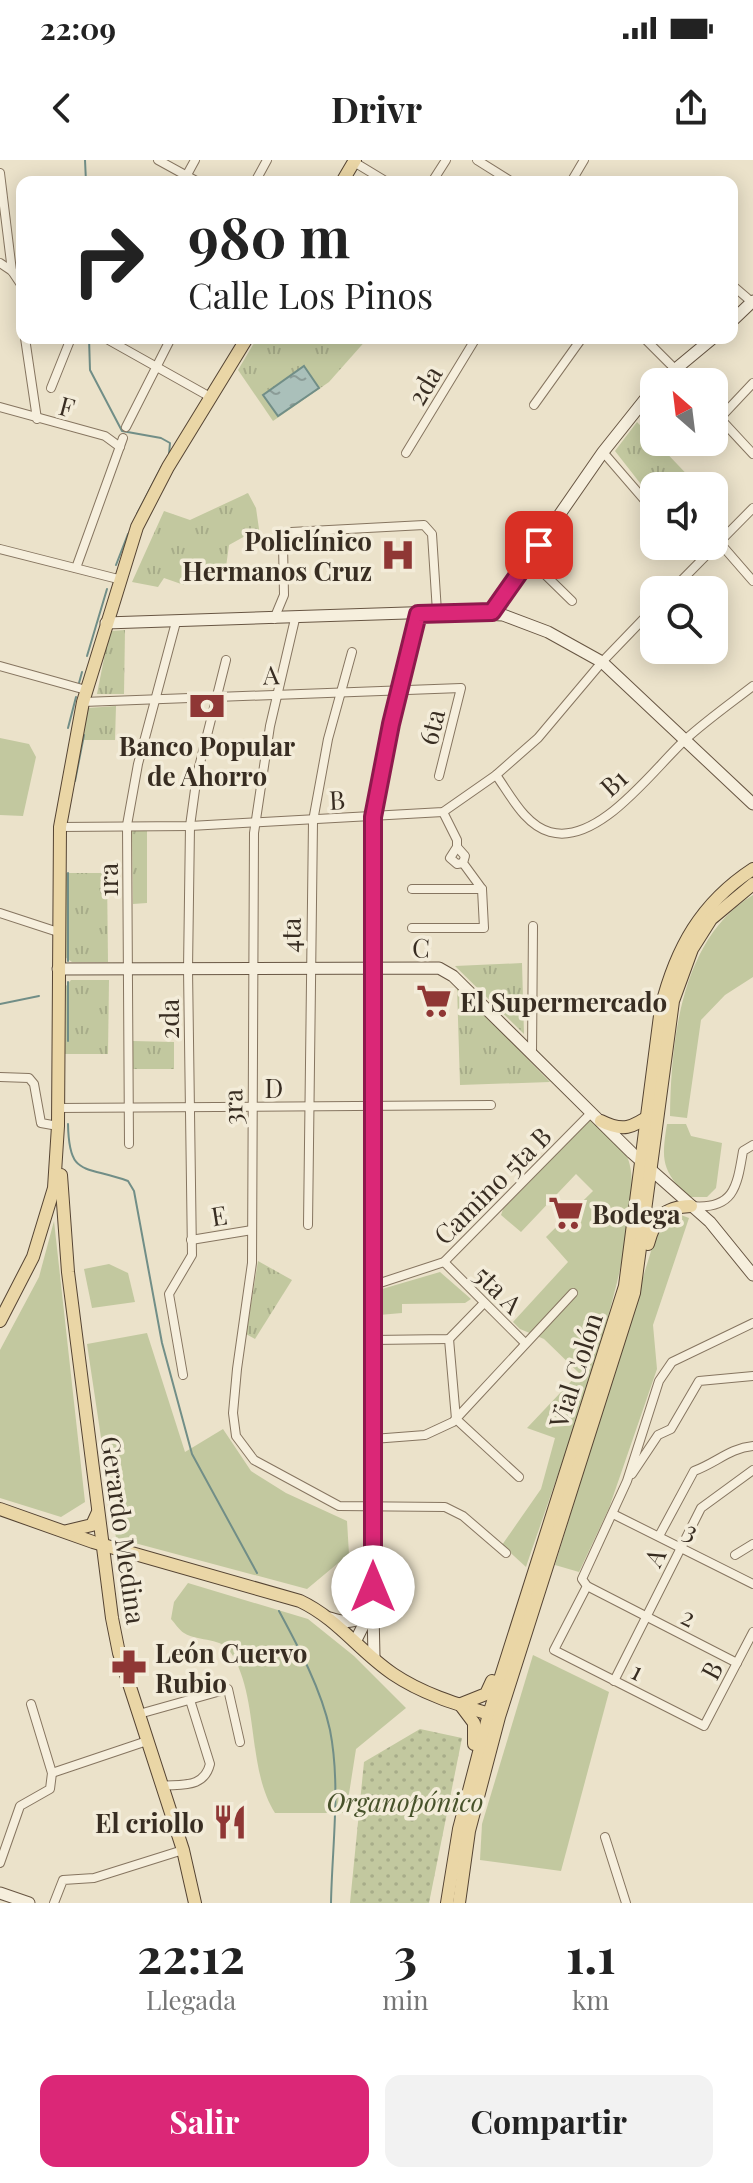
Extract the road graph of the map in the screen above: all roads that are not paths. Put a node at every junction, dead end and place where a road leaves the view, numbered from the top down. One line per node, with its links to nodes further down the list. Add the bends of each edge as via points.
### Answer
1 (158, 160): 5 (street)
2 (477, 160): 7 (street)
3 (355, 161): 6 (street)
4 (0, 173): 9 (street)
5 (180, 176)
6 (378, 176)
7 (502, 176)
8 (0, 263): 9 (street)
9 (12, 271): 10 (street)
10 (16, 277)
11 (753, 302): 12 (street)
12 (738, 316)
13 (26, 344): 32 (street)
14 (69, 344): 26 (street)
15 (116, 344): 22 (street)
16 (168, 344): 22 (street)
17 (244, 344): 27 (main road)
18 (472, 344): 36 (street, 2da)
19 (578, 344): 28 (street)
20 (650, 344): 23 (street)
21 (706, 344): 24 (street)
22 (155, 366): 27 (street); 33 (street)
23 (676, 368)
24 (678, 368)
25 (753, 383): 29 (street)
26 (51, 388)
27 (212, 398): 47 (main road, via 137,527)
28 (534, 405)
29 (728, 405)
30 (640, 406): 35 (street)
31 (0, 407): 32 (street, F)
32 (37, 419): 45 (street, F, via 122,442)
33 (126, 427)
34 (728, 427): 37 (street)
35 (603, 452): 38 (street); 43 (street)
36 (406, 453)
37 (753, 454)
38 (640, 495)
39 (753, 508): 40 (street)
40 (728, 533)
41 (0, 549): 45 (street)
42 (728, 552): 48 (street)
43 (529, 559): 49 (street); 51 (street)
44 (701, 560): 46 (street)
45 (76, 568): 47 (street)
46 (686, 576)
47 (118, 579): 56 (main road)
48 (753, 581)
49 (572, 601)
50 (437, 612): 51 (street); 52 (street); 54 (street, via 432,534 427,526 308,530 291,532 284,539 284,595)
51 (492, 612): 60 (street, via 548,632)
52 (418, 614): 53 (street); 64 (street)
53 (295, 619): 54 (street); 66 (street, 3ra)
54 (274, 620): 55 (street)
55 (176, 622): 56 (street); 69 (street, 1ra)
56 (106, 623): 67 (main road)
57 (640, 623): 60 (street)
58 (352, 652): 65 (street, 4ta)
59 (226, 660): 68 (street, 2da)
60 (602, 662): 70 (street); 71 (street, via 538,738)
61 (0, 666): 67 (street, A)
62 (753, 686): 70 (street, B1)
63 (461, 688): 64 (street, A); 72 (street, 6ta)
64 (400, 690): 65 (street, A); 75 (street)
65 (340, 691): 66 (street, A); 76 (street, 4ta)
66 (279, 694): 68 (street, A); 77 (street, 3ra)
67 (84, 696): 69 (street, A); 80 (main road)
68 (219, 696): 69 (street, A); 79 (street, 2da, via 197,775)
69 (156, 699): 78 (street, 1ra)
70 (685, 739): 71 (street, B1, via 600,822 581,831 553,833 540,828); 73 (street)
71 (496, 775): 74 (street)
72 (439, 776)
73 (753, 804)
74 (443, 812): 75 (street, B); 84 (street, via 457,840 450,858 463,863)
75 (373, 817): 76 (street, B); 89 (street)
76 (313, 821): 77 (street, B); 94 (street, 4ta)
77 (255, 823): 79 (street, B); 93 (street, 3ra)
78 (127, 825): 79 (street, B); 80 (street, B); 91 (street, 1ra)
79 (190, 826): 92 (street, 2da)
80 (60, 827): 88 (main road)
81 (753, 869): 104 (main road, Vial Colón, via 729,884 683,941 661,1008)
82 (753, 884): 104 (main road, Vial Colón, via 711,919 692,949 670,1014)
83 (412, 889): 84 (street)
84 (482, 889): 87 (street, via 484,928)
85 (0, 913): 88 (street)
86 (533, 926): 95 (street)
87 (412, 928)
88 (58, 932): 90 (main road)
89 (373, 968): 94 (street, C); 95 (street, C, via 439,968); 98 (street)
90 (58, 969): 91 (street, C); 101 (main road)
91 (128, 969): 92 (street, C); 102 (street, 1ra)
92 (188, 969): 93 (street, C); 103 (street, 2da)
93 (251, 969): 94 (street, C); 99 (street, 3ra)
94 (310, 969): 100 (street, 4ta)
95 (532, 1054): 105 (street, C)
96 (0, 1077): 106 (street, via 29,1078 41,1123)
97 (491, 1105): 98 (street, D)
98 (372, 1106): 100 (street, D); 119 (street)
99 (252, 1107): 100 (street, D); 103 (street, D); 115 (street, 3ra)
100 (310, 1107): 113 (street, 4ta)
101 (58, 1108): 102 (street, D); 106 (main road)
102 (128, 1108): 103 (street, D); 107 (street, 1ra)
103 (188, 1108): 116 (street, 2da)
104 (652, 1110): 105 (main road, via 634,1118); 110 (main road, Vial Colón); 110 (main road, Vial Colón, via 656,1164)
105 (597, 1117): 110 (street, C); 117 (street, Camino 5ta B)
106 (58, 1126): 109 (main road)
107 (129, 1144)
108 (753, 1145): 111 (street, via 743,1151 733,1192 723,1203 712,1208)
109 (57, 1152): 123 (main road, via 54,1188 33,1257); 138 (main road, Gerardo Medina)
110 (647, 1166): 111 (street, C); 112 (main road, Vial Colón); 114 (main road, Vial Colón)
111 (687, 1202): 112 (main road, via 657,1205); 118 (street, C); 121 (main road, via 666,1209 654,1224)
112 (646, 1216): 114 (main road); 121 (main road, Vial Colón)
113 (308, 1225)
114 (635, 1226): 152 (main road, Vial Colón, via 625,1286)
115 (252, 1230): 116 (street, E); 136 (street, 3ra, via 236,1373 236,1436 254,1460 312,1493 339,1506)
116 (191, 1240): 128 (street, 2da, via 192,1255 169,1294)
117 (444, 1262): 119 (street, Camino 5ta B, via 374,1285); 122 (street, 5ta A)
118 (753, 1275)
119 (373, 1292): 126 (street)
120 (573, 1293): 127 (street)
121 (634, 1293): 162 (main road, Vial Colón)
122 (484, 1303): 125 (street); 127 (street, 5ta A)
123 (0, 1321)
124 (753, 1323): 135 (street, via 672,1362 659,1381)
125 (449, 1339): 126 (street); 130 (street)
126 (373, 1340): 131 (street)
127 (525, 1343): 130 (street)
128 (183, 1375)
129 (753, 1376): 135 (street, via 699,1381 671,1429 658,1435)
130 (456, 1419): 131 (street, via 425,1435); 134 (street)
131 (373, 1439): 136 (street)
132 (753, 1446): 141 (street, via 737,1446 694,1471)
133 (753, 1470): 144 (street, A, via 701,1508)
134 (519, 1477)
135 (627, 1481): 139 (street)
136 (373, 1508): 145 (street, 3ra, via 445,1507); 149 (street)
137 (0, 1509): 140 (main road)
138 (98, 1512): 140 (main road, via 92,1525); 142 (main road, Gerardo Medina)
139 (613, 1514): 141 (street, 3); 147 (street)
140 (63, 1531): 142 (main road)
141 (659, 1536): 144 (street, 3)
142 (102, 1544): 151 (main road, via 300,1601); 161 (main road, Gerardo Medina, via 119,1653)
143 (753, 1544): 146 (street)
144 (682, 1547): 148 (street, 3); 150 (street, A)
145 (506, 1553)
146 (735, 1555)
147 (585, 1582): 150 (street, 2); 157 (street, 1, via 554,1650)
148 (753, 1584)
149 (373, 1606): 151 (street, via 359,1620); 154 (street); 155 (street)
150 (647, 1617): 156 (street, 2); 157 (street, A)
151 (330, 1618): 154 (main road)
152 (516, 1623): 160 (main road, via 486,1694); 162 (main road, Vial Colón)
153 (753, 1632): 156 (street, B)
154 (356, 1640): 155 (main road)
155 (374, 1657): 160 (main road, via 422,1691)
156 (737, 1663): 163 (street, B)
157 (614, 1681): 163 (street, 1)
158 (190, 1700): 161 (street); 165 (street, via 228,1689); 167 (street, via 210,1764 208,1773 201,1781)
159 (31, 1704): 166 (street)
160 (460, 1704): 162 (main road); 168 (main road, via 476,1733)
161 (139, 1714): 164 (main road, Gerardo Medina)
162 (494, 1715): 168 (main road, Vial Colón); 177 (main road, Vial Colón)
163 (704, 1726)
164 (147, 1741): 166 (street); 167 (main road, Gerardo Medina)
165 (240, 1742)
166 (52, 1773): 171 (street, via 50,1789 20,1806)
167 (162, 1786): 170 (main road, Gerardo Medina)
168 (467, 1793): 176 (main road, Vial Colón)
169 (605, 1837): 178 (street)
170 (183, 1850): 174 (street, via 94,1878 63,1880); 175 (main road, Gerardo Medina)
171 (0, 1863)
172 (0, 1893): 173 (street)
173 (29, 1903)
174 (54, 1903)
175 (195, 1903)
176 (447, 1903)
177 (459, 1903)
178 (626, 1903)

